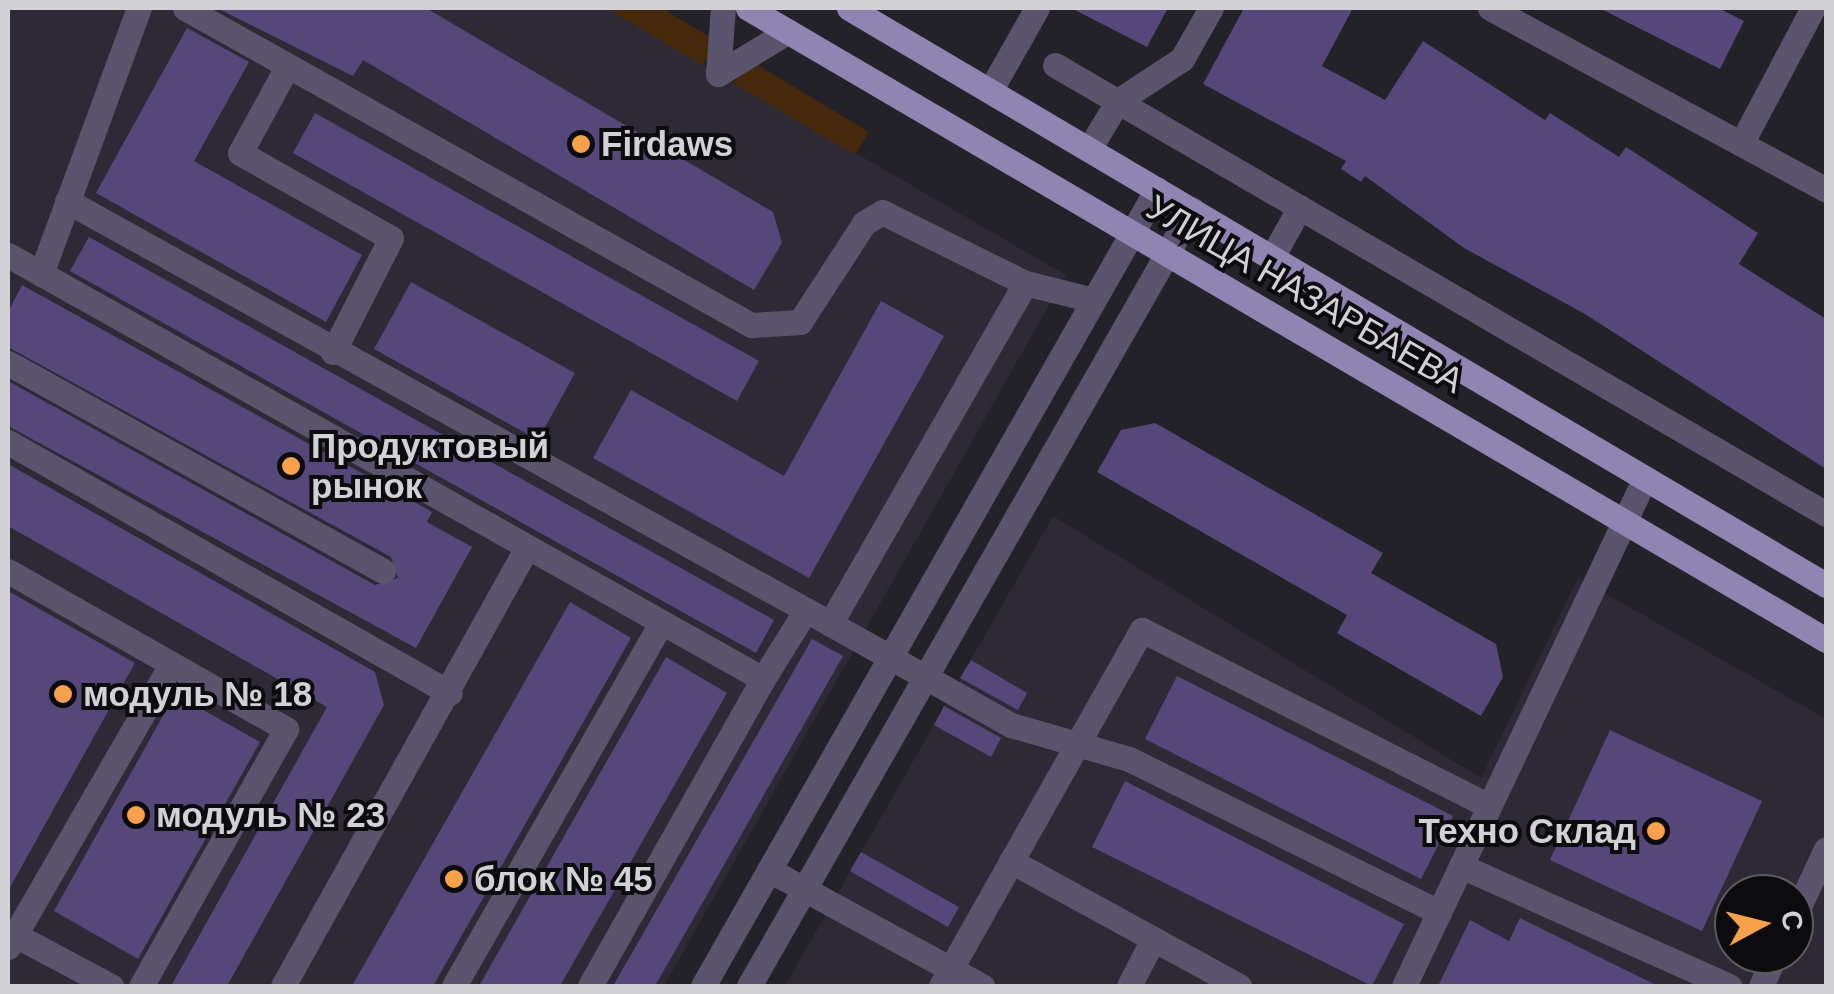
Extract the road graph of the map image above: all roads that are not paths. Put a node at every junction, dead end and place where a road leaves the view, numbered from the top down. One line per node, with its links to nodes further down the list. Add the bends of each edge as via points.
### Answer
1 (138, 8): 19 (street)
2 (185, 8): 12 (street)
3 (723, 8): 10 (street, via 718,74)
4 (748, 8): 10 (main road, УЛИЦА НАЗАРБАЕВА)
5 (849, 8): 13 (main road, УЛИЦА НАЗАРБАЕВА)
6 (1037, 8): 13 (street)
7 (1212, 8): 14 (street, via 1182,59)
8 (1813, 8): 15 (street)
9 (1506, 11): 15 (street)
10 (787, 32): 22 (main road, УЛИЦА НАЗАРБАЕВА)
11 (1055, 64): 14 (street)
12 (287, 67): 27 (street, via 751,325 800,322 864,222 882,212); 29 (street, via 240,154 391,238)
13 (990, 91): 16 (main road, УЛИЦА НАЗАРБАЕВА)
14 (1118, 101): 16 (street); 20 (street)
15 (1742, 142): 18 (street)
16 (1089, 149): 17 (main road, УЛИЦА НАЗАРБАЕВА)
17 (1157, 189): 21 (main road, УЛИЦА НАЗАРБАЕВА); 22 (street)
18 (1826, 190)
19 (67, 202): 26 (street); 29 (street)
20 (1300, 207): 24 (street); 33 (street)
21 (1192, 210): 23 (street); 24 (main road, УЛИЦА НАЗАРБАЕВА)
22 (1131, 234): 23 (main road, УЛИЦА НАЗАРБАЕВА); 28 (street)
23 (1166, 254): 34 (main road, УЛИЦА НАЗАРБАЕВА); 45 (street)
24 (1272, 257): 32 (main road, УЛИЦА НАЗАРБАЕВА)
25 (9, 260): 26 (street)
26 (40, 274): 35 (street)
27 (1025, 284): 28 (street); 41 (street)
28 (1093, 300): 43 (street)
29 (334, 352): 39 (street)
30 (8, 362): 37 (street)
31 (8, 442): 47 (street)
32 (1645, 478): 34 (street); 38 (main road, УЛИЦА НАЗАРБАЕВА)
33 (1826, 514)
34 (1624, 522): 42 (main road, УЛИЦА НАЗАРБАЕВА); 49 (street)
35 (526, 549): 40 (street); 47 (street)
36 (8, 572): 44 (street)
37 (383, 572)
38 (1826, 585)
39 (806, 610): 41 (street); 46 (street)
40 (660, 624): 46 (street); 63 (street)
41 (830, 624): 43 (street)
42 (1826, 640)
43 (890, 657): 45 (street); 53 (street)
44 (171, 665): 58 (street); 61 (street, via 286,729)
45 (925, 677): 48 (street, via 1011,725); 55 (street)
46 (763, 679): 64 (street)
47 (450, 693): 62 (street)
48 (1071, 742): 49 (street, via 1133,638 1148,630); 51 (street); 56 (street, via 1129,759)
49 (1490, 806): 52 (street)
50 (1826, 849): 54 (street)
51 (1012, 861): 57 (street); 59 (street)
52 (1461, 866): 56 (street); 71 (street)
53 (770, 870): 55 (street); 65 (street)
54 (1814, 874)
55 (807, 885): 59 (street); 66 (street)
56 (1439, 912): 70 (street)
57 (1153, 939): 68 (street); 69 (street)
58 (11, 941): 60 (street)
59 (946, 977): 67 (street)
60 (112, 986)
61 (142, 986)
62 (283, 986)
63 (454, 986)
64 (590, 986)
65 (703, 986)
66 (749, 986)
67 (982, 986)
68 (1129, 986)
69 (1239, 986)
70 (1404, 986)
71 (1729, 986)

